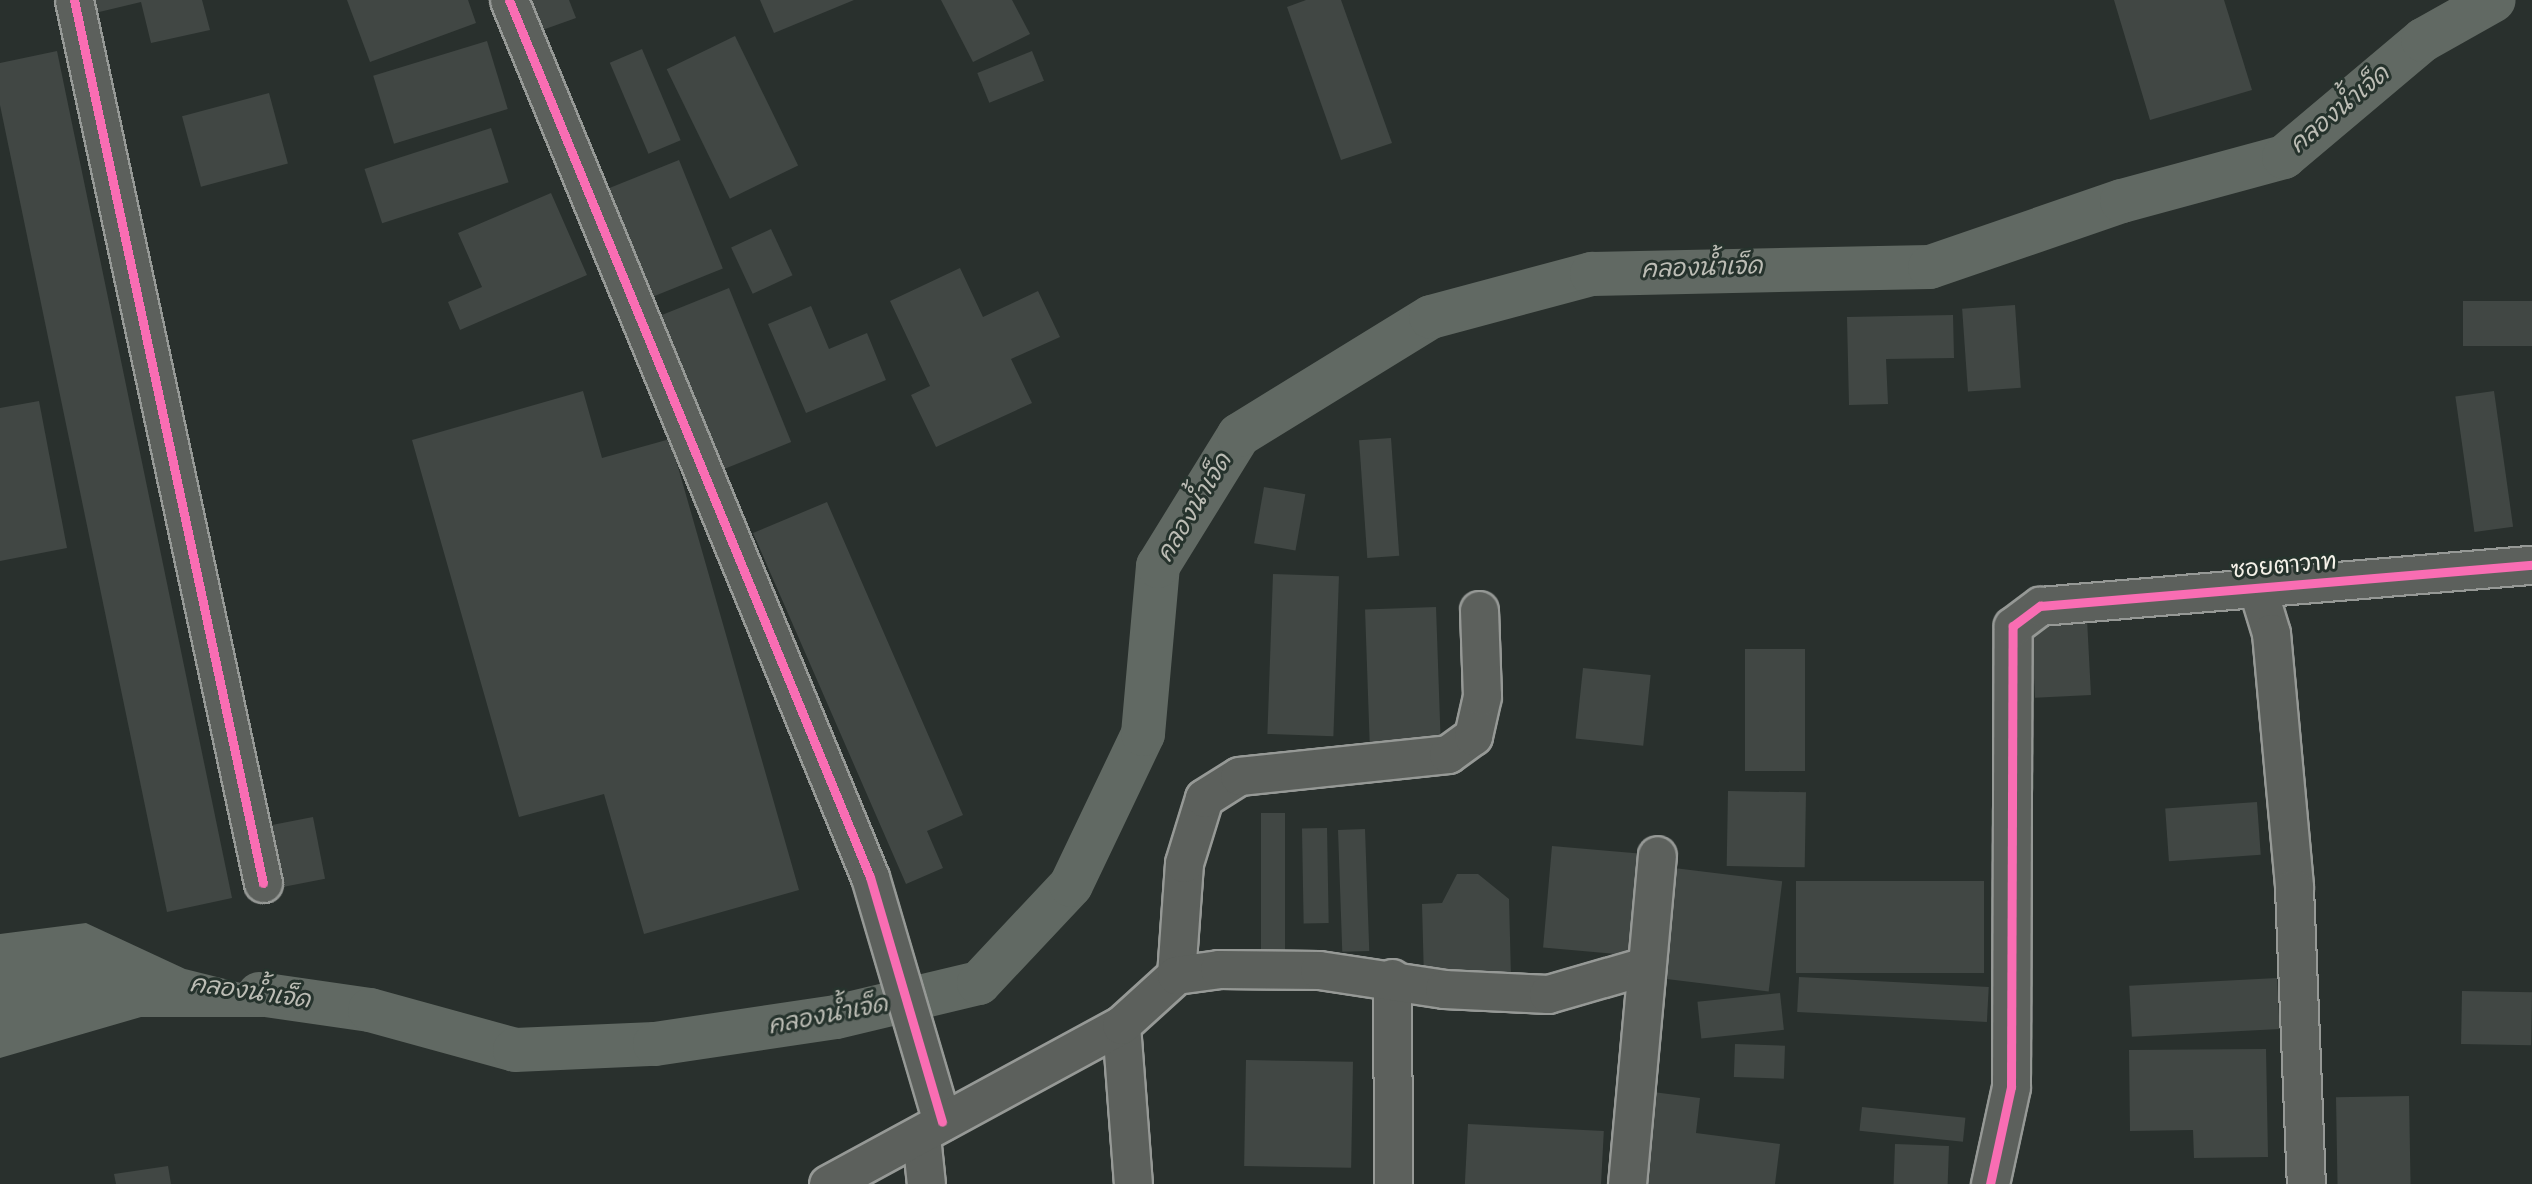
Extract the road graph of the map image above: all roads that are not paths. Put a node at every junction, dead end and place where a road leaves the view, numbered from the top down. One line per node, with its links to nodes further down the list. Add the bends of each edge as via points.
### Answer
1 (75, 0): 7 (street)
2 (509, 0): 12 (street, via 870,877)
3 (2532, 565): 4 (street, ซอยตาวาท)
4 (2257, 587): 18 (street, ซอยตาวาท, via 2040,606 2012,626 2011,1087); 19 (street, via 2271,633 2294,888)
5 (1479, 610): 9 (street, via 1482,696 1473,736 1448,754 1239,776 1204,798 1184,863)
6 (1657, 855): 8 (street)
7 (263, 883)
8 (1645, 966): 10 (street, via 1548,994 1444,989); 17 (street)
9 (1176, 975): 10 (street, via 1219,969 1319,970); 11 (street)
10 (1392, 978): 16 (street)
11 (1121, 1025): 12 (street); 15 (street)
12 (932, 1129): 13 (street); 14 (street)
13 (828, 1184)
14 (926, 1184)
15 (1133, 1184)
16 (1393, 1184)
17 (1627, 1184)
18 (1990, 1184)
19 (2306, 1184)

